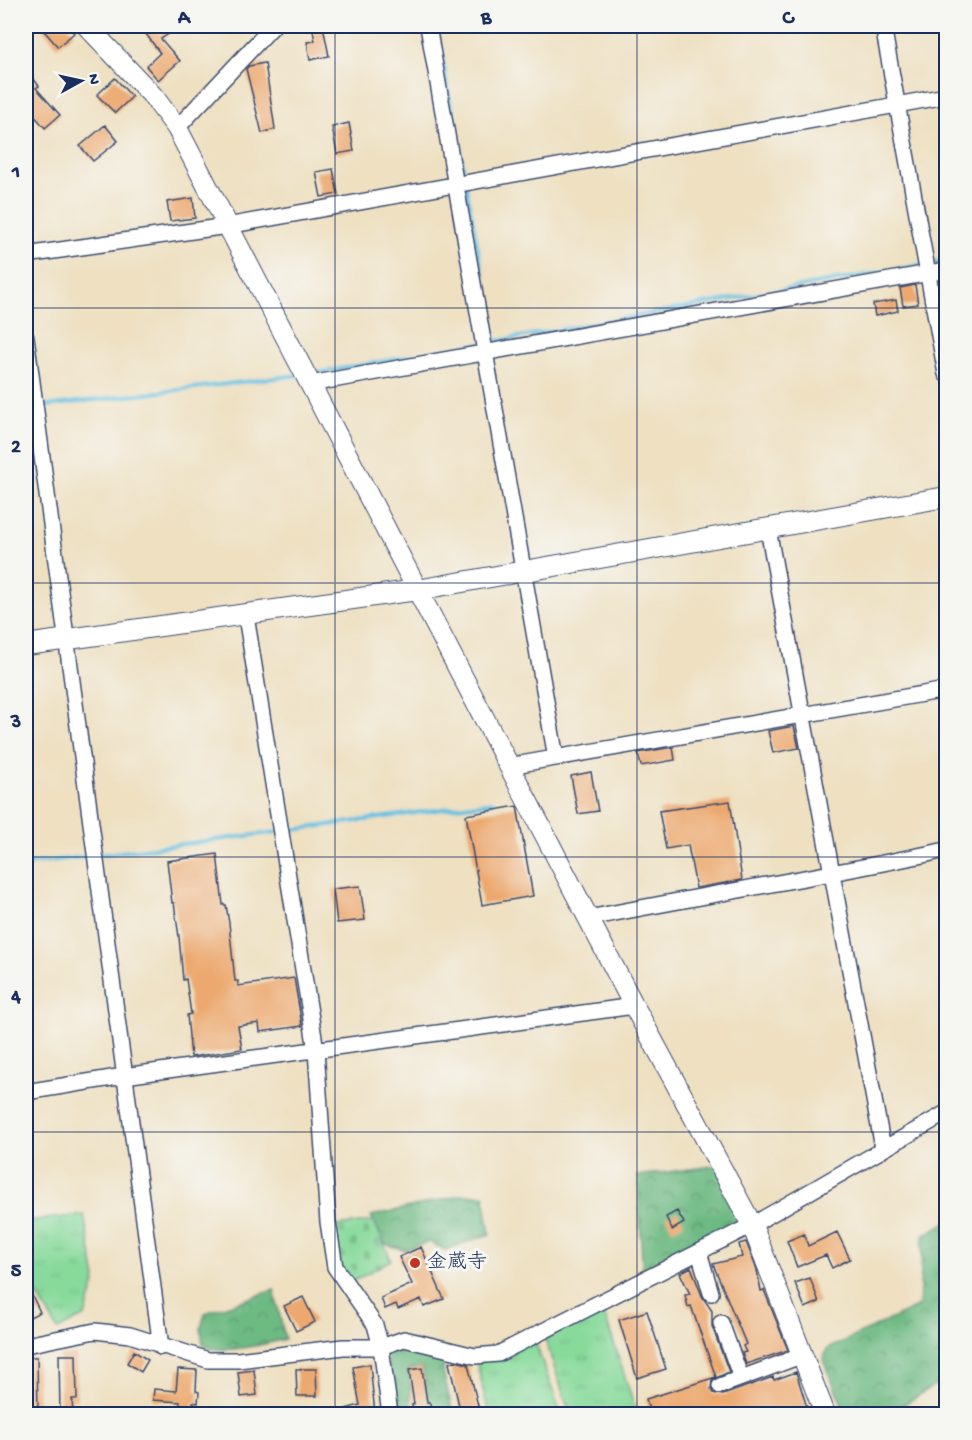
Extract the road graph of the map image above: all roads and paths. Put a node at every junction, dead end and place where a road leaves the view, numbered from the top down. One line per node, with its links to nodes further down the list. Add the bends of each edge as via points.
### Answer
1 (87, 26): 7 (street, via 153,96)
2 (273, 26): 7 (street)
3 (428, 26): 8 (street)
4 (883, 26): 6 (street)
5 (946, 96): 6 (street)
6 (897, 105): 8 (street); 12 (street)
7 (177, 128): 9 (street)
8 (457, 184): 9 (street); 14 (street)
9 (227, 226): 10 (street); 16 (street)
10 (26, 255)
11 (946, 270): 12 (street)
12 (928, 274): 14 (street); 15 (street)
13 (26, 337): 22 (street)
14 (485, 354): 16 (street); 19 (street)
15 (946, 367)
16 (310, 384): 20 (street)
17 (946, 497): 18 (street)
18 (768, 529): 19 (street); 25 (street)
19 (522, 571): 20 (street); 26 (street)
20 (417, 590): 21 (street); 27 (street)
21 (246, 616): 22 (street); 32 (street)
22 (65, 639): 23 (street); 33 (street)
23 (26, 645)
24 (946, 690): 25 (street)
25 (802, 713): 26 (street); 29 (street)
26 (556, 758): 27 (street)
27 (509, 766): 30 (street)
28 (946, 850): 29 (street)
29 (831, 875): 30 (street); 36 (street)
30 (589, 918): 31 (street)
31 (634, 1006): 32 (street); 37 (street)
32 (316, 1050): 33 (street); 43 (street, via 328,1222 335,1267 375,1325)
33 (124, 1076): 34 (street); 42 (street)
34 (26, 1092)
35 (946, 1113): 36 (street)
36 (883, 1148): 37 (street)
37 (752, 1225): 38 (street); 44 (street)
38 (699, 1252): 39 (street); 43 (street, via 498,1354 475,1356 404,1339)
39 (711, 1293)
40 (721, 1323): 45 (street)
41 (26, 1345): 42 (street, via 95,1331 130,1335)
42 (161, 1347): 43 (street, via 208,1360 238,1360 343,1347)
43 (381, 1347): 47 (street)
44 (803, 1355): 45 (street); 48 (street)
45 (741, 1378): 46 (street)
46 (720, 1386)
47 (390, 1414)
48 (825, 1414)

